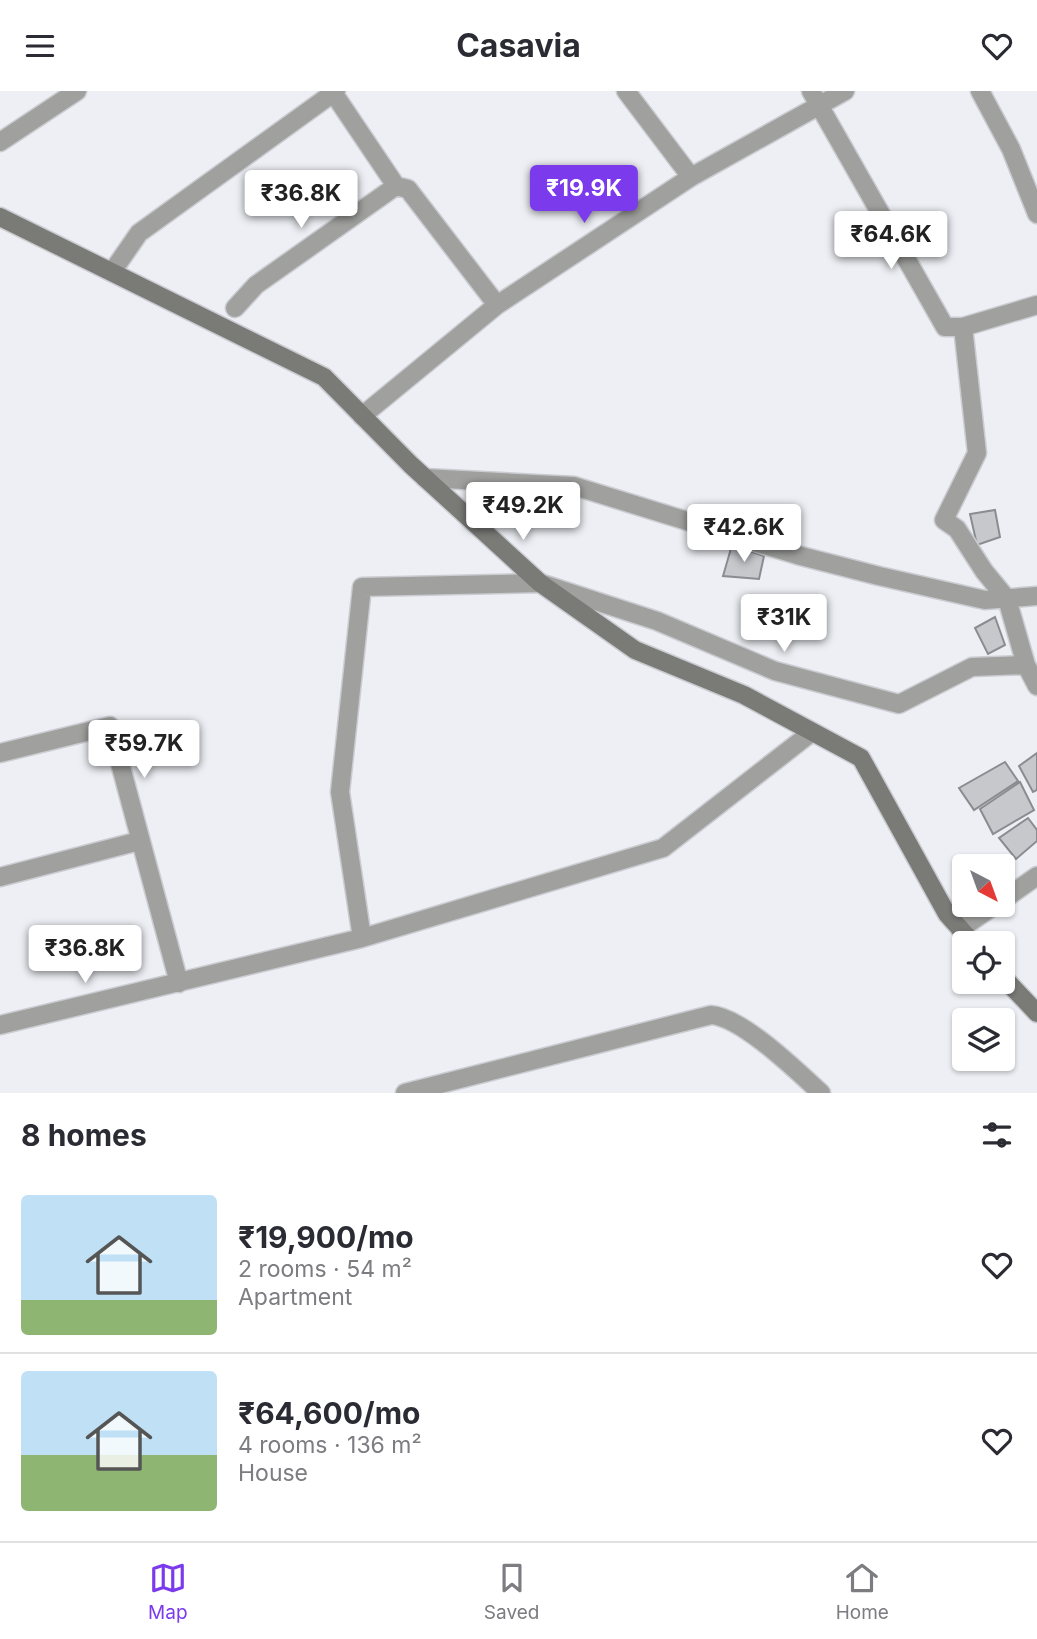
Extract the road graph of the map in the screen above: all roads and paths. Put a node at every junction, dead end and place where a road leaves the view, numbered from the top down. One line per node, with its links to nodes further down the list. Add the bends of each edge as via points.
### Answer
1 (77, 91): 7 (street)
2 (626, 91): 8 (street)
3 (845, 91): 6 (street)
4 (981, 91): 10 (street, via 1012,149)
5 (334, 92): 9 (street); 12 (street, via 139,233)
6 (815, 98): 8 (street); 16 (street, via 945,327)
7 (0, 142)
8 (691, 177): 13 (street)
9 (396, 186): 13 (street, via 408,189); 15 (street, via 256,285)
10 (1037, 214)
11 (0, 217): 12 (main road)
12 (112, 272): 17 (main road, via 324,377)
13 (497, 305): 17 (street)
14 (1037, 305): 16 (street)
15 (235, 308)
16 (963, 327): 21 (street, via 977,453 944,520 957,529)
17 (362, 416): 18 (main road)
18 (425, 478): 19 (main road); 21 (street, via 574,486 797,555 985,600)
19 (540, 583): 22 (street, via 657,621 775,671 900,704 972,667); 24 (main road, via 635,650 744,695); 32 (street, via 362,587 340,792)
20 (1037, 596): 21 (street)
21 (1007, 599): 22 (street)
22 (1026, 665): 23 (street)
23 (1037, 686)
24 (811, 732): 31 (main road, via 860,758 947,914); 32 (street, via 663,848)
25 (0, 753): 26 (street, via 110,726)
26 (139, 841): 28 (street); 33 (street)
27 (1037, 876): 29 (street)
28 (0, 877)
29 (1015, 892)
30 (978, 917): 31 (street)
31 (960, 929)
32 (362, 939): 33 (street)
33 (179, 983): 36 (street)
34 (1015, 990): 35 (main road)
35 (1037, 1013)
36 (0, 1025)
37 (405, 1093): 38 (street, via 711,1016 722,1016 747,1033)
38 (821, 1093)

